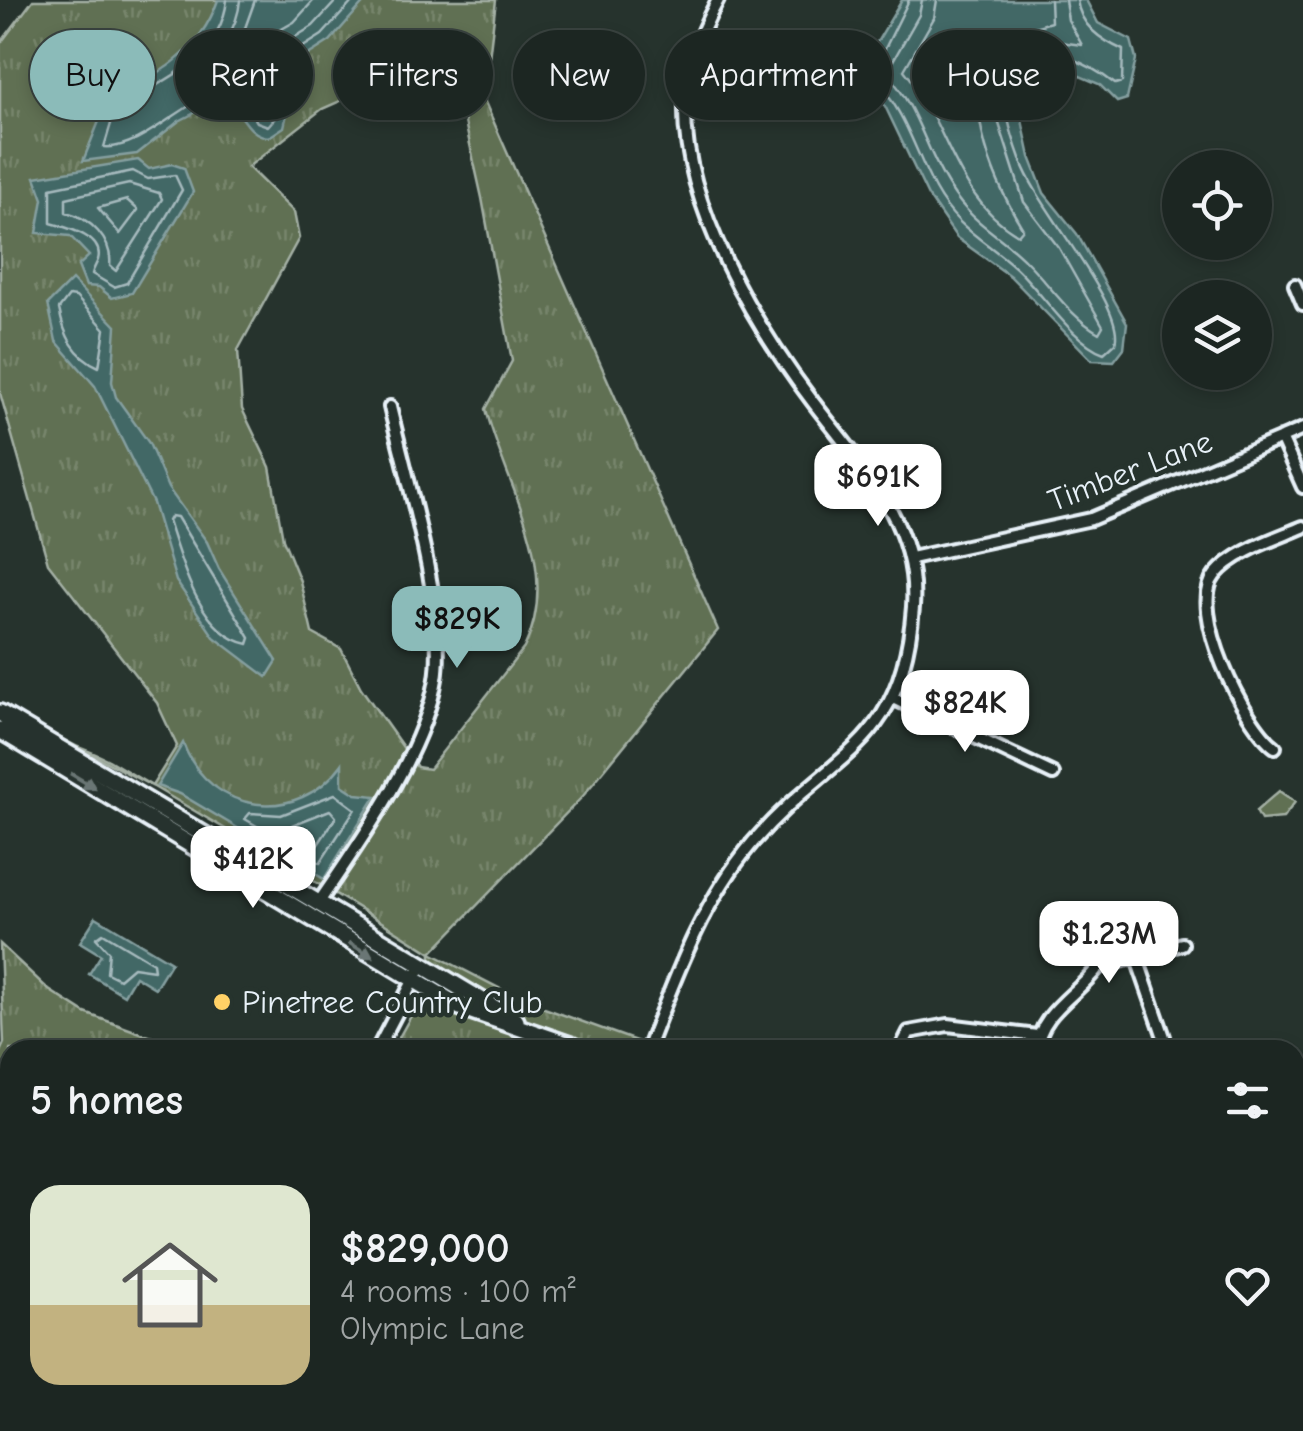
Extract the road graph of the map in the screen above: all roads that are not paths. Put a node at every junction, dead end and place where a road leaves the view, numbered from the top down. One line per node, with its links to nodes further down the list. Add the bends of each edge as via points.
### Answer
1 (718, 0): 9 (street, via 698,36 684,108 698,194 757,317 873,477)
2 (1295, 285): 3 (street)
3 (1303, 304)
4 (390, 407): 15 (street, via 433,604 436,678 423,728)
5 (1303, 429): 6 (street, Timber Lane)
6 (1281, 438): 7 (street); 9 (street, Timber Lane, via 1091,519)
7 (1303, 488)
8 (1303, 527): 13 (street, via 1231,562 1214,576 1206,596 1212,633 1252,725)
9 (911, 558): 10 (street, via 908,652)
10 (894, 699): 14 (street); 25 (street, via 847,758 754,842 693,934)
11 (0, 714): 15 (street)
12 (0, 730): 19 (street, one-way to 19)
13 (1275, 747)
14 (1053, 774)
15 (319, 902): 18 (street)
16 (1182, 944): 17 (street)
17 (1136, 956): 21 (street, via 1098,966); 22 (street)
18 (422, 964): 19 (street); 20 (street)
19 (413, 981): 20 (street, via 478,1015); 23 (street)
20 (534, 1031): 24 (street)
21 (1038, 1036): 26 (street, via 948,1025 908,1032); 27 (street)
22 (1164, 1037)
23 (382, 1040)
24 (558, 1040)
25 (650, 1040)
26 (904, 1040)
27 (1038, 1040)

